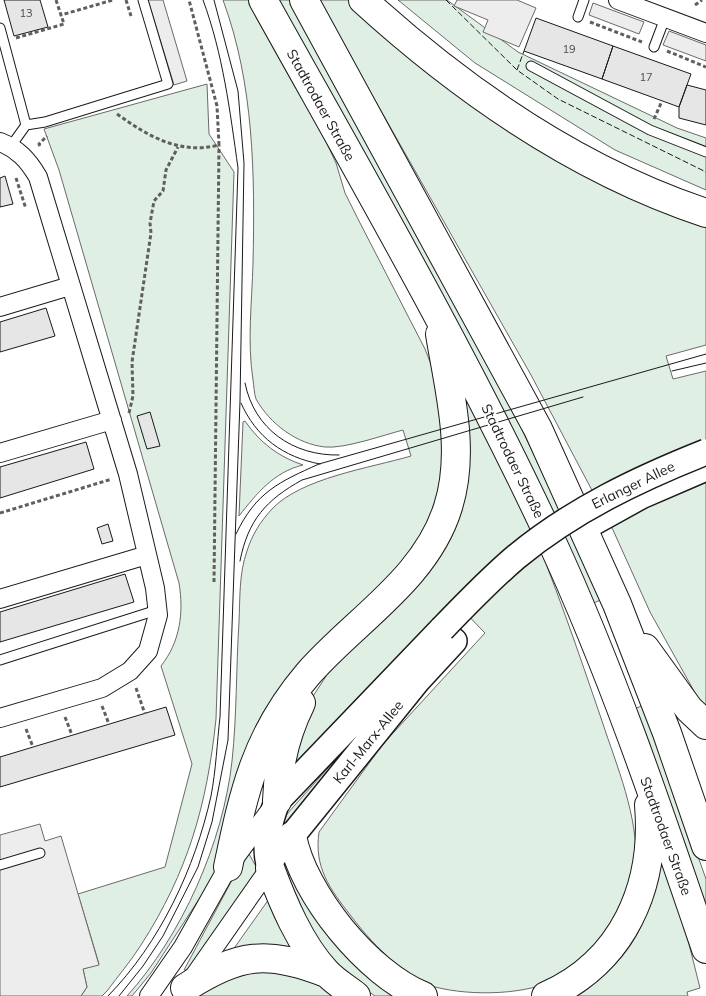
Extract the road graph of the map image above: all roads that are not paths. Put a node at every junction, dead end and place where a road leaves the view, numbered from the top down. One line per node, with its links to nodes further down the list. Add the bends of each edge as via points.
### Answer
1 (142, 0): 13 (lane, via 168,84)
2 (263, 0): 19 (main road, Stadtrodaer Straße)
3 (304, 0): 28 (main road, via 538,429)
4 (363, 0): 16 (main road, via 434,62 519,122 578,158 636,187)
5 (584, 0): 7 (lane)
6 (618, 0): 8 (street)
7 (578, 17)
8 (665, 18): 10 (street); 11 (lane)
9 (0, 28): 13 (lane)
10 (706, 33)
11 (654, 47)
12 (531, 66): 15 (lane, via 650,130)
13 (26, 125): 14 (lane)
14 (6, 144): 17 (street, via 27,159 38,177)
15 (706, 152)
16 (706, 213)
17 (70, 286): 18 (street); 20 (street)
18 (0, 307)
19 (436, 313): 31 (main road, via 456,448 448,507 437,534 420,561); 35 (main road, Stadtrodaer Straße, via 552,542 600,656)
20 (112, 422): 22 (street); 26 (street)
21 (706, 452): 25 (main road, Erlanger Allee, bridge, via 637,481)
22 (0, 453)
23 (706, 468): 24 (main road, Erlanger Allee, via 641,496)
24 (594, 522): 30 (main road, Karl-Marx-Allee, via 531,567)
25 (562, 523): 30 (main road, Karl-Marx-Allee, bridge, via 516,558)
26 (147, 556): 27 (street); 29 (street)
27 (0, 599)
28 (618, 604): 34 (main road, via 649,655); 38 (main road)
29 (157, 610): 32 (lane); 33 (street, via 148,652 130,670 102,688)
30 (448, 635): 36 (main road, Karl-Marx-Allee); 37 (main road, Karl-Marx-Allee, via 418,680)
31 (338, 645): 36 (main road, via 300,704 289,729 279,768); 41 (main road, via 287,700 270,728 243,796)
32 (0, 660)
33 (0, 718)
34 (706, 726)
35 (646, 781): 43 (main road, Stadtrodaer Straße); 49 (main road, via 650,819 648,853 633,913 602,958 560,990)
36 (277, 801): 41 (street, Karl-Marx-Allee); 42 (main road, via 267,834)
37 (292, 836): 42 (street, Karl-Marx-Allee); 48 (main road, via 299,864 308,881 350,938 387,976)
38 (706, 846)
39 (40, 853): 40 (lane)
40 (0, 865)
41 (228, 867): 46 (street, Karl-Marx-Allee, via 183,946)
42 (270, 868): 44 (main road, via 300,934); 45 (street, Karl-Marx-Allee)
43 (706, 949)
44 (326, 973): 45 (main road, via 291,960 250,958 212,971); 47 (main road)
45 (182, 992)
46 (149, 996)
47 (356, 996)
48 (423, 996)
49 (546, 996)

